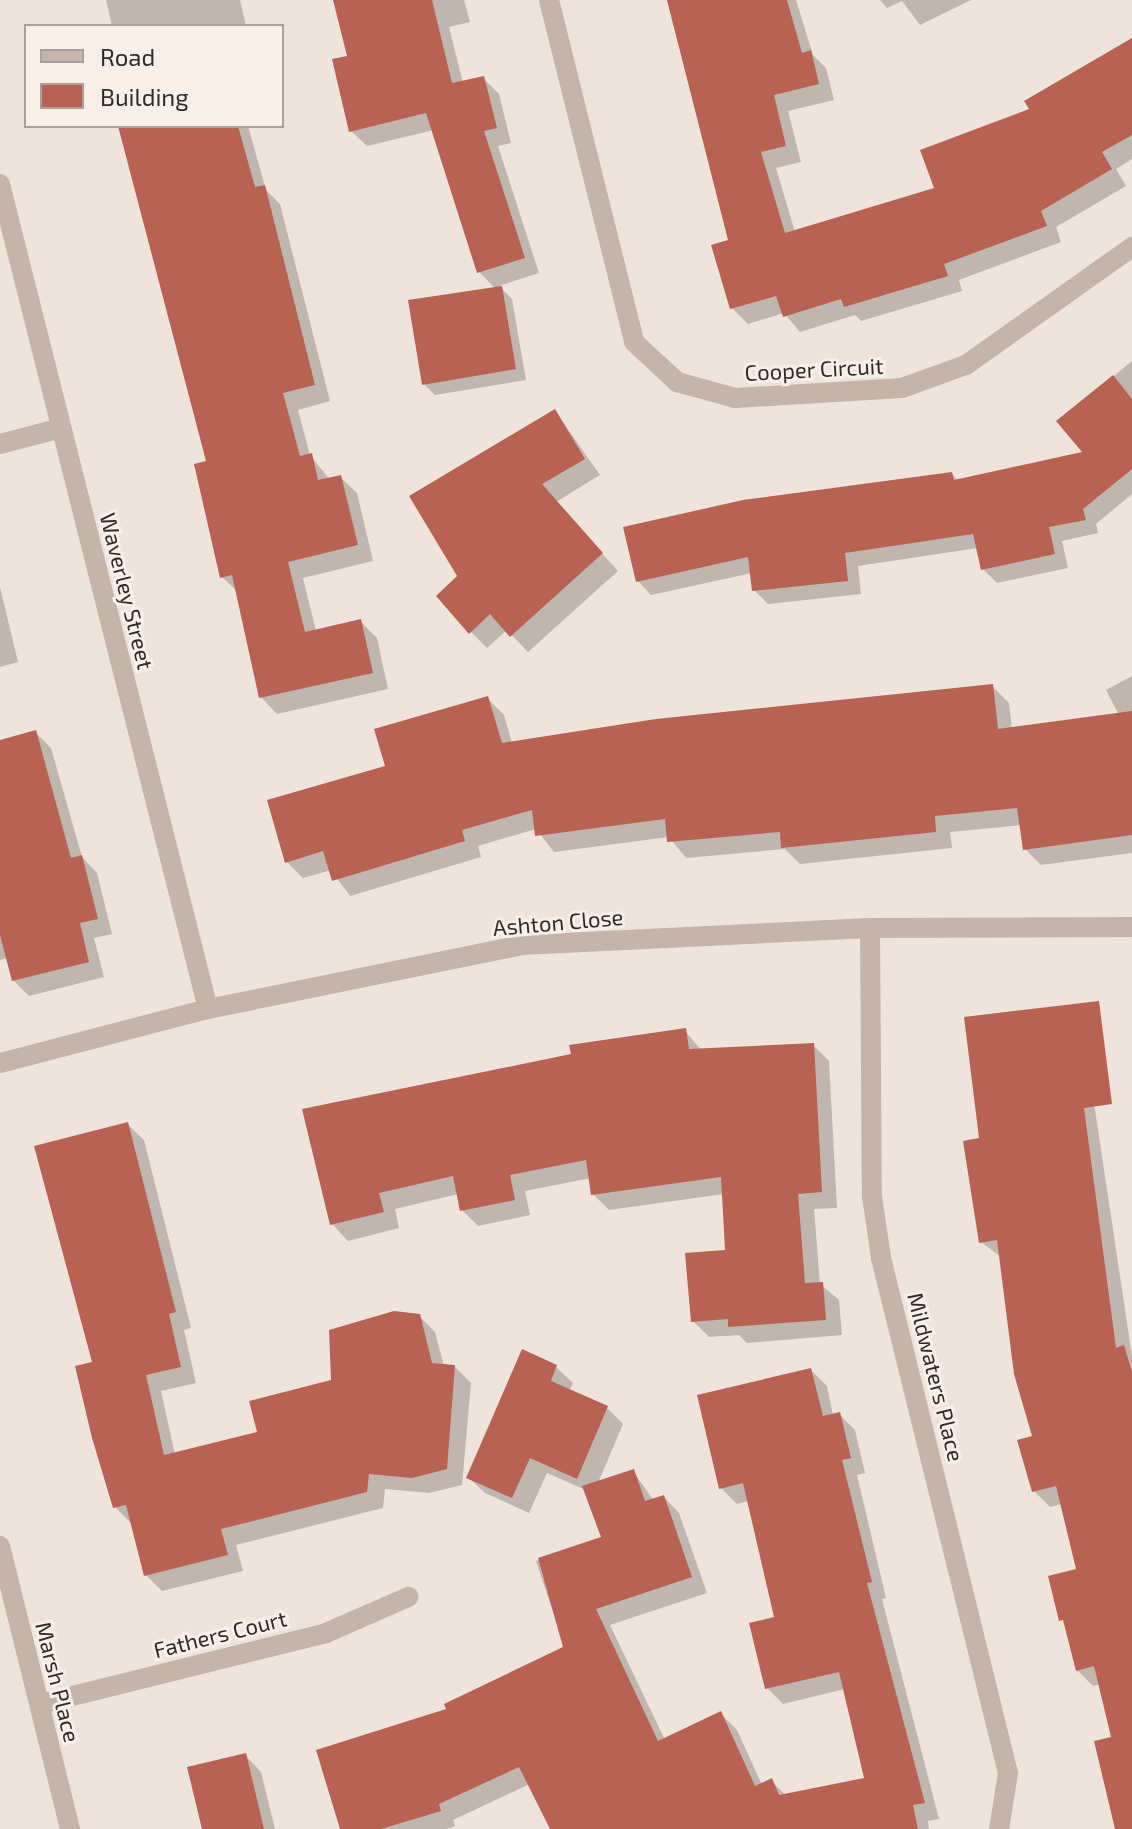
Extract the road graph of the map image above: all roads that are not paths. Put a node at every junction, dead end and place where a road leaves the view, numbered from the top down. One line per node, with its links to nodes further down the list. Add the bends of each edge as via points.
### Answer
1 (549, 0): 3 (street, Cooper Circuit, via 634,342 677,382 735,398 902,388 966,365)
2 (0, 184): 4 (street, Waverley Street)
3 (1132, 247)
4 (61, 428): 5 (street); 8 (street, Waverley Street)
5 (0, 444)
6 (1132, 927): 7 (street, Ashton Close)
7 (870, 928): 8 (street, Ashton Close, via 522,945); 14 (street, Mildwaters Place, via 874,1211 881,1258 1008,1773)
8 (208, 1009): 9 (street, Ashton Close)
9 (0, 1063)
10 (0, 1546): 12 (street, Marsh Place)
11 (408, 1597): 12 (street, Fathers Court, via 326,1633)
12 (40, 1704): 13 (street, Marsh Place)
13 (70, 1829)
14 (999, 1829)

